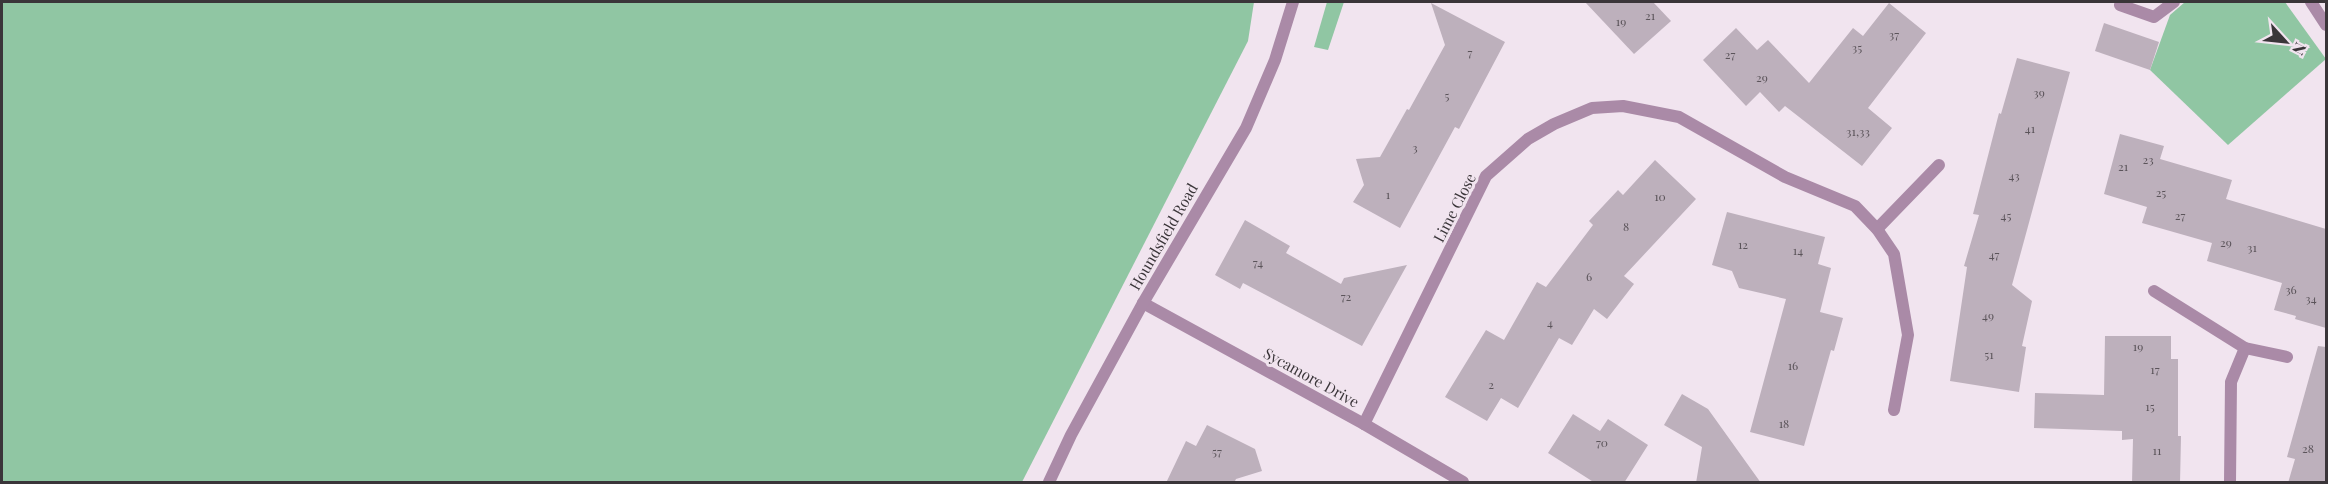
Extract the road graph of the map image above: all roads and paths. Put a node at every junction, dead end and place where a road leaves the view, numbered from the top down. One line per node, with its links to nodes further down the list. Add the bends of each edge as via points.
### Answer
1 (1293, 2): 9 (street, Houndsfield Road, via 1275,60 1246,128)
2 (2174, 2): 4 (street, via 2154,17)
3 (2311, 2): 5 (street)
4 (2120, 5)
5 (2326, 25)
6 (1939, 165): 7 (street)
7 (1877, 229): 12 (street, Lime Close, via 1893,254 1908,335); 13 (street, Lime Close, via 1855,206 1785,177 1679,117 1623,106 1592,108 1528,138 1486,177)
8 (2154, 291): 10 (street)
9 (1143, 303): 13 (street, Sycamore Drive); 14 (street, Houndsfield Road)
10 (2245, 348): 11 (street); 16 (street, via 2231,382)
11 (2287, 357)
12 (1894, 410)
13 (1364, 424): 15 (street, Sycamore Drive)
14 (1049, 483)
15 (1463, 483)
16 (2230, 483)

